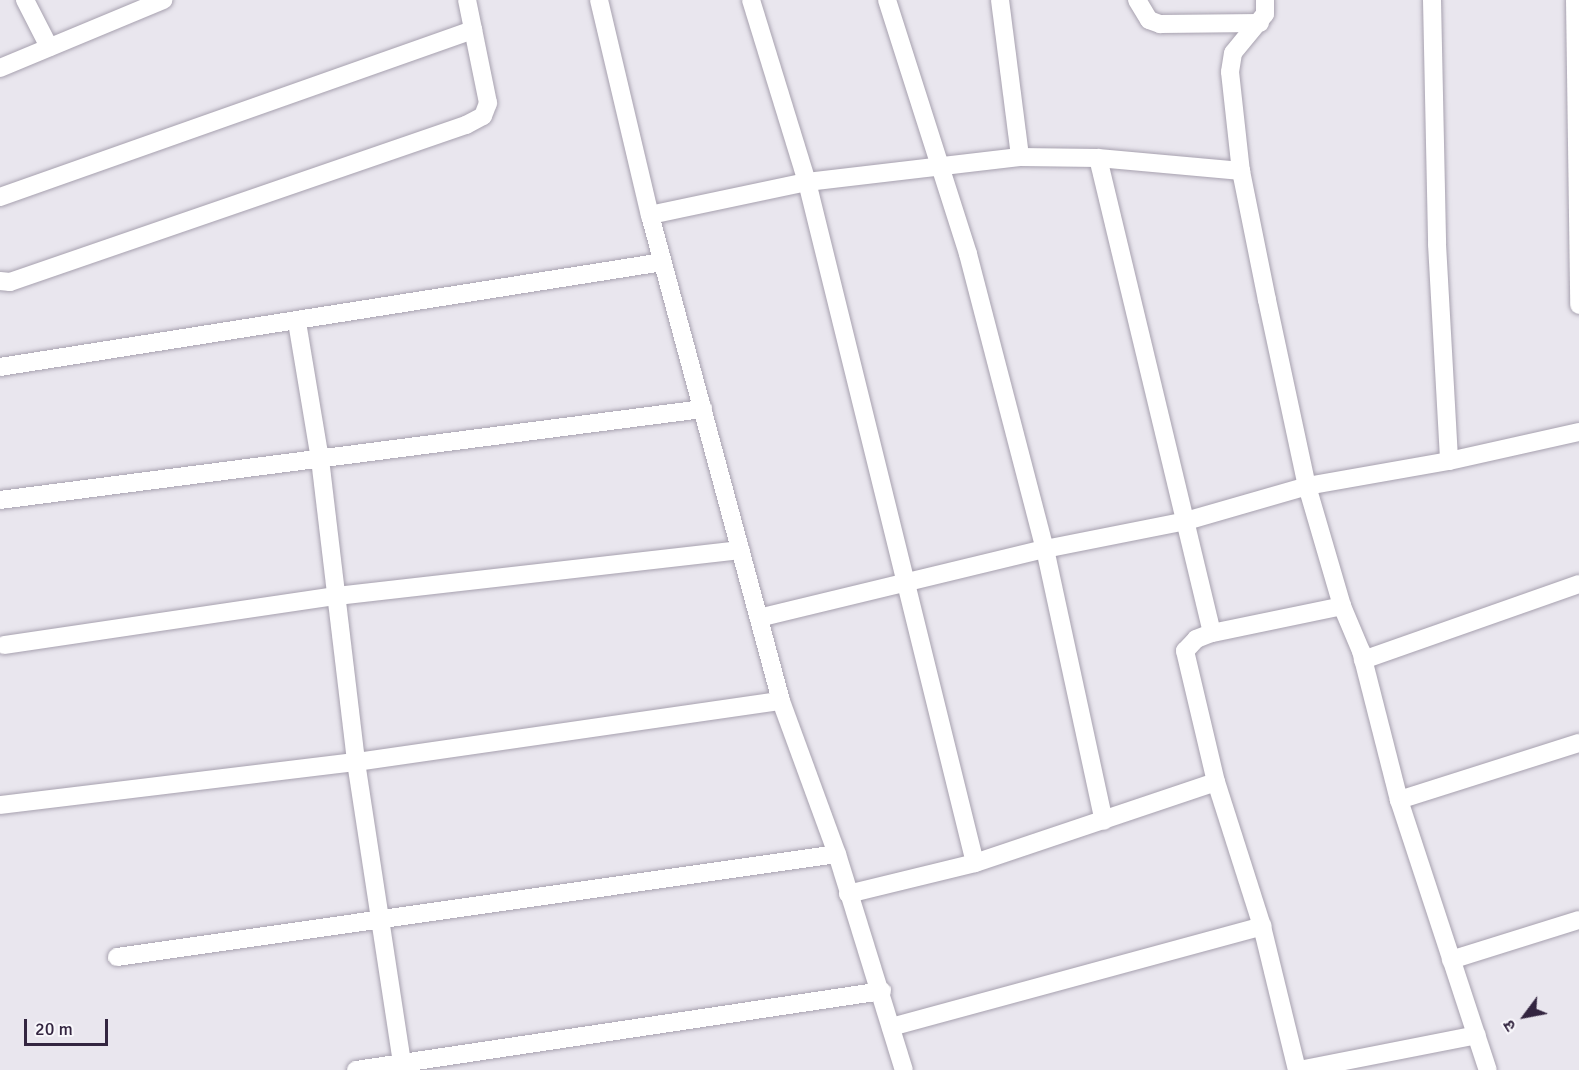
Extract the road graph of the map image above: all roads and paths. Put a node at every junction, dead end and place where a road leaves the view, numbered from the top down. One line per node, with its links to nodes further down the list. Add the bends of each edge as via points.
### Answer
1 (25, 0): 14 (street)
2 (466, 0): 13 (street)
3 (599, 0): 22 (street)
4 (751, 0): 20 (street)
5 (887, 0): 18 (street)
6 (1000, 0): 16 (street)
7 (1137, 0): 12 (street, via 1149,20 1160,24)
8 (1265, 0): 12 (street)
9 (1432, 0): 31 (street, via 1437,244)
10 (1575, 0): 25 (street)
11 (158, 1): 14 (street)
12 (1260, 23): 19 (street, via 1233,53 1230,72)
13 (472, 30): 21 (street); 24 (street, via 488,103 483,116 466,126 10,282)
14 (49, 48): 15 (street)
15 (0, 68)
16 (1020, 157): 17 (street); 18 (street)
17 (1098, 158): 19 (street); 34 (street)
18 (939, 166): 20 (street); 35 (street, via 968,254)
19 (1241, 171): 32 (street)
20 (807, 182): 22 (street); 38 (street)
21 (0, 196)
22 (650, 215): 23 (street)
23 (663, 262): 26 (street); 28 (street)
24 (0, 281)
25 (1579, 305)
26 (297, 322): 27 (street, via 175,337); 30 (street)
27 (0, 367)
28 (703, 409): 30 (street); 36 (street)
29 (1579, 432): 31 (street)
30 (320, 459): 33 (street); 39 (street)
31 (1449, 461): 32 (street)
32 (1307, 486): 34 (street); 40 (street)
33 (0, 500)
34 (1186, 521): 35 (street); 42 (street)
35 (1046, 549): 38 (street); 51 (street)
36 (740, 550): 39 (street); 41 (street)
37 (1579, 584): 44 (street)
38 (906, 585): 41 (street); 53 (street)
39 (337, 596): 43 (street); 47 (street)
40 (1342, 606): 42 (street); 44 (street)
41 (759, 618): 45 (street)
42 (1212, 633): 48 (street, via 1196,639 1185,651)
43 (4, 645)
44 (1363, 660): 49 (street)
45 (782, 701): 47 (street); 52 (street)
46 (1579, 743): 49 (street)
47 (356, 762): 50 (street); 56 (street)
48 (1216, 782): 51 (street); 57 (street)
49 (1399, 800): 59 (street)
50 (0, 805)
51 (1104, 821): 53 (street)
52 (837, 854): 54 (street); 56 (street)
53 (975, 863): 54 (street)
54 (848, 894): 60 (street)
55 (1579, 920): 59 (street)
56 (381, 921): 58 (street); 63 (street)
57 (1262, 926): 61 (street); 66 (street)
58 (117, 957)
59 (1451, 960): 62 (street)
60 (882, 991): 61 (street); 63 (street)
61 (891, 1028): 65 (street)
62 (1477, 1035): 66 (street); 67 (street)
63 (402, 1066): 64 (street)
64 (356, 1070)
65 (904, 1070)
66 (1298, 1070)
67 (1488, 1070)

